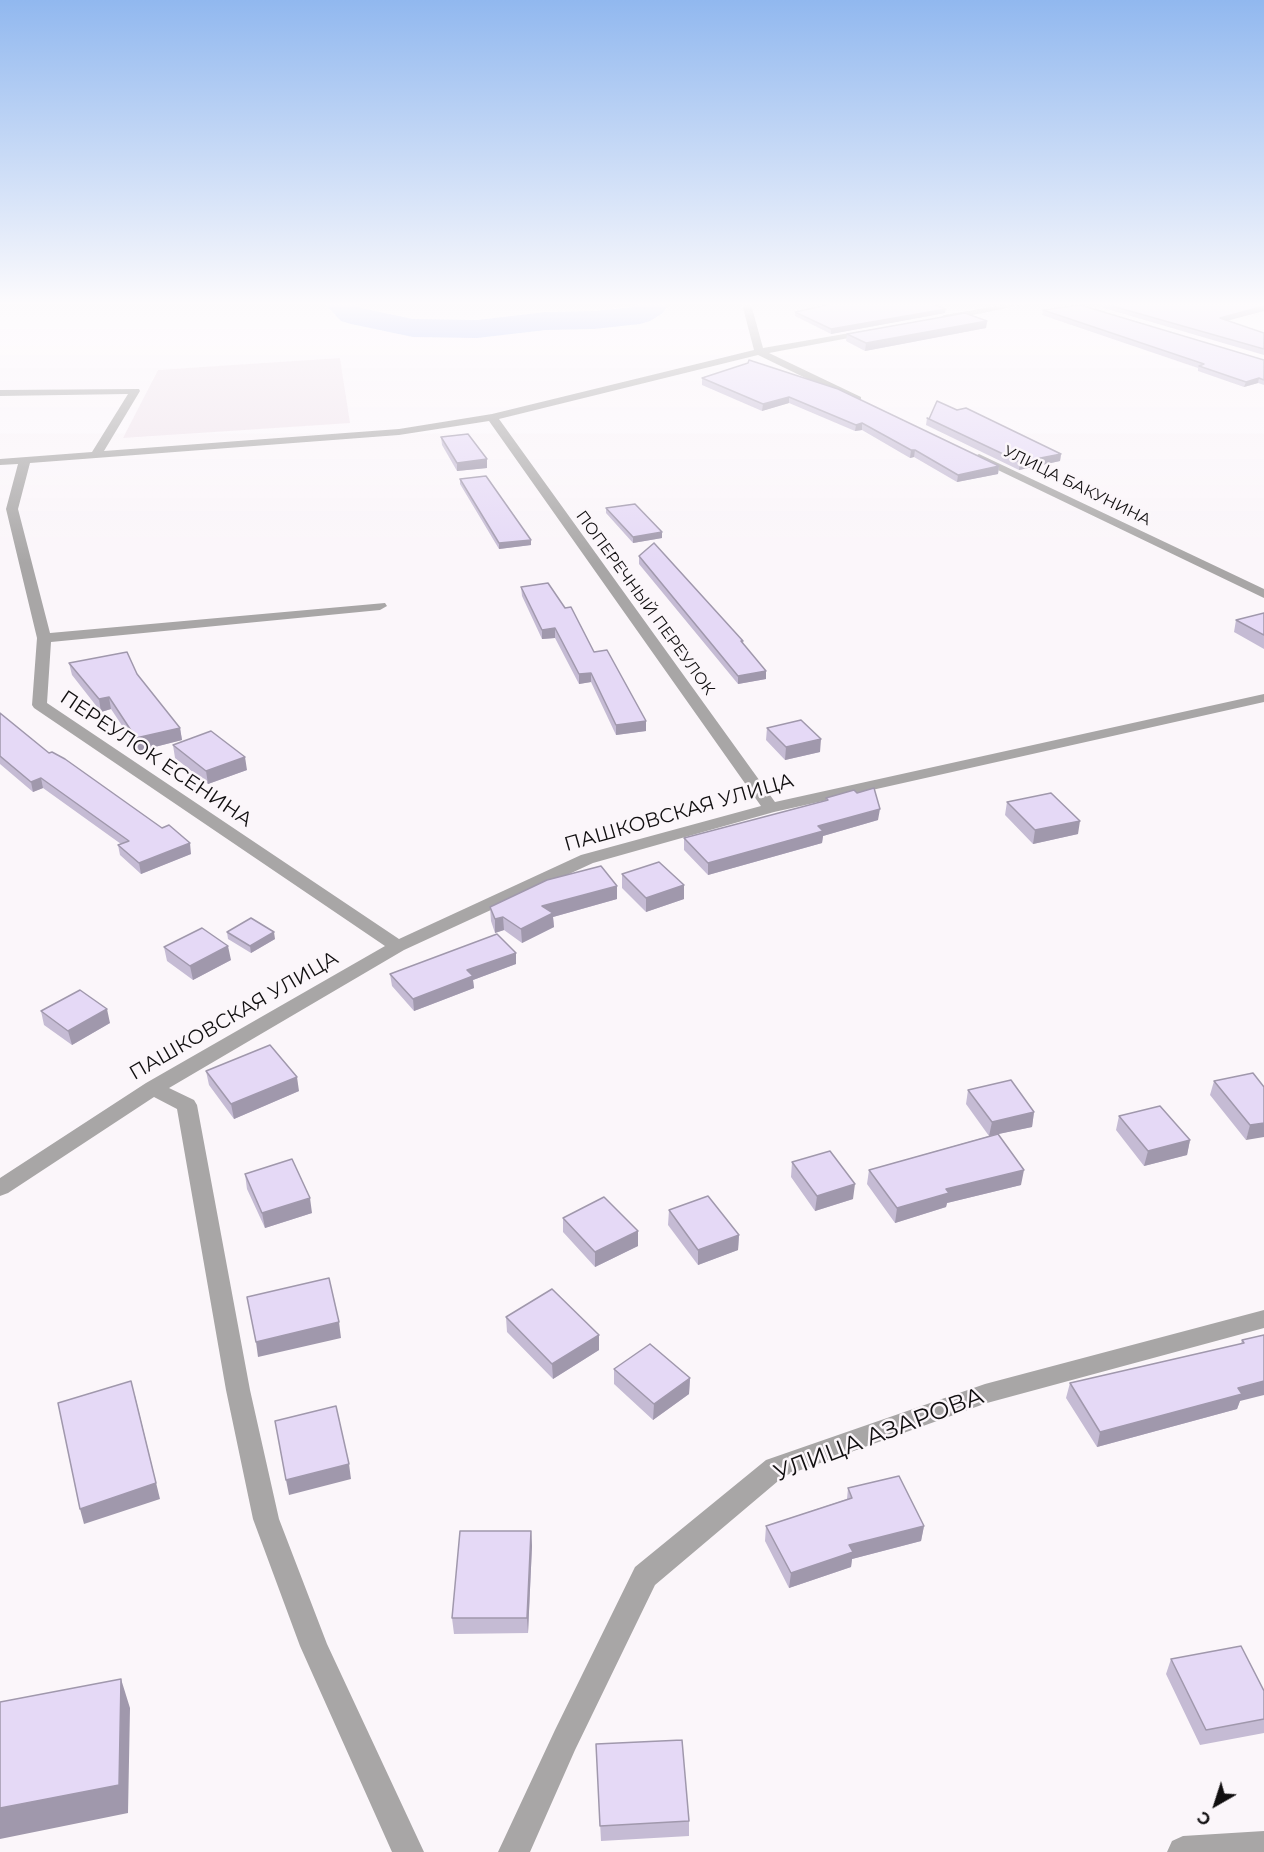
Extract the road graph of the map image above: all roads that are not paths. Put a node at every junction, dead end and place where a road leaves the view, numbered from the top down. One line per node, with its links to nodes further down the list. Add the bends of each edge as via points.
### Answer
1 (601, 390): 5 (street)
2 (840, 390): 4 (street)
3 (0, 393): 7 (street, via 135,391)
4 (866, 403)
5 (492, 417): 7 (street, via 399,432); 14 (street, ПОПЕРЕЧНЫЙ ПЕРЕУЛОК)
6 (963, 450): 10 (street, УЛИЦА БАКУНИНА)
7 (95, 456): 8 (street)
8 (25, 460): 9 (street); 12 (street, ПЕРЕУЛОК ЕСЕНИНА, via 12,509)
9 (0, 462)
10 (1264, 594)
11 (380, 606): 12 (street)
12 (44, 638): 15 (street, ПЕРЕУЛОК ЕСЕНИНА, via 39,705)
13 (1264, 698): 14 (street, ПАШКОВСКАЯ УЛИЦА)
14 (771, 808): 15 (street, ПАШКОВСКАЯ УЛИЦА, via 587,859)
15 (398, 946): 16 (street, ПАШКОВСКАЯ УЛИЦА)
16 (153, 1088): 17 (street, ПАШКОВСКАЯ УЛИЦА); 20 (street, via 187,1105 238,1390 266,1519 314,1646)
17 (0, 1188)
18 (1264, 1320): 21 (street, УЛИЦА АЗАРОВА, via 985,1394 775,1468 645,1576)
19 (1264, 1847): 22 (street)
20 (408, 1852)
21 (514, 1852)
22 (1183, 1852)

